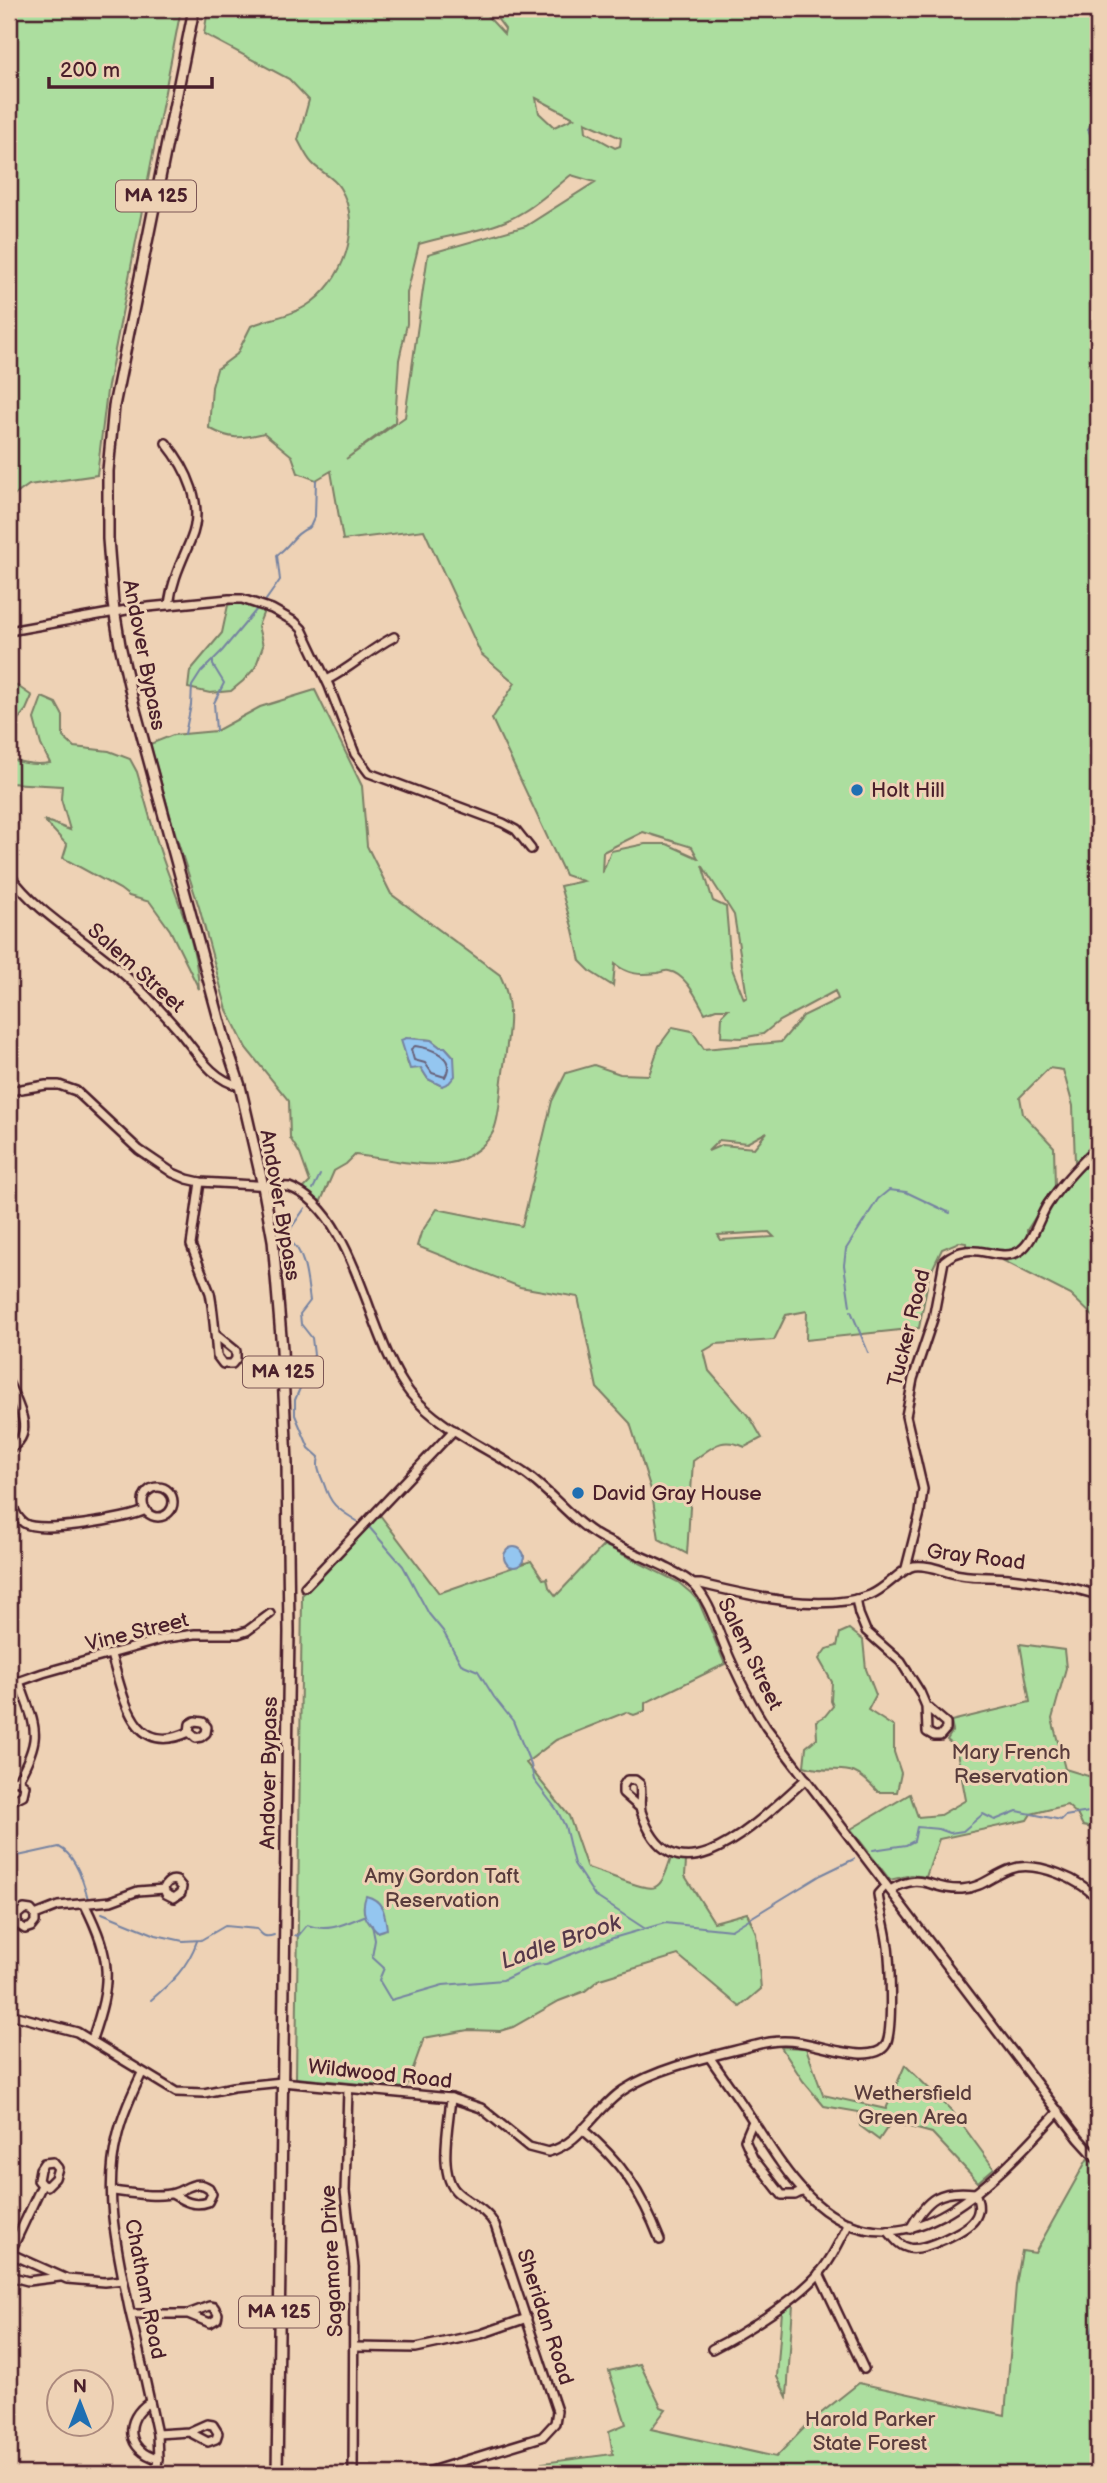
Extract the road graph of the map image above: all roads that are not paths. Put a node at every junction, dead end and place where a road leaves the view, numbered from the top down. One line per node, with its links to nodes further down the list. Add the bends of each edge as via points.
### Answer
1 (194, 9): 4 (main road, Andover Bypass / MA 125, via 114,406 108,539)
2 (166, 443): 3 (street, via 183,466 195,502 193,534 173,580)
3 (169, 605): 4 (street); 7 (street, via 237,598 280,612 302,629)
4 (115, 612): 5 (street); 10 (main road, Andover Bypass / MA 125, via 136,715)
5 (9, 631)
6 (394, 637): 7 (street)
7 (327, 680): 8 (street, via 355,754 369,773 503,823 516,830)
8 (531, 849)
9 (9, 874): 10 (street, Salem Street, via 38,907 127,977 217,1075)
10 (240, 1086): 14 (main road, Andover Bypass / MA 125)
11 (9, 1091): 13 (street, Salem Street, via 46,1085 76,1091 139,1150 173,1173)
12 (1098, 1147): 21 (street, Tucker Road, via 1058,1189 1018,1252 961,1251 944,1261 906,1416 923,1489)
13 (200, 1182): 14 (street, Salem Street); 15 (street, via 191,1245 210,1293)
14 (263, 1186): 17 (street, Salem Street, via 296,1190 323,1213 349,1254 397,1375 416,1400); 46 (main road, Andover Bypass / MA 125, via 276,1271 287,1464)
15 (215, 1334)
16 (9, 1384): 18 (street, via 25,1425 22,1437)
17 (454, 1430): 22 (street, Salem Street, via 529,1477 597,1536); 23 (street)
18 (9, 1449)
19 (9, 1484): 20 (street, via 18,1518 33,1528 123,1518)
20 (146, 1510): 20 (street, via 144,1499 151,1489 170,1494 172,1507 166,1514 154,1516)
21 (906, 1568): 24 (street, Gray Road, via 927,1566 957,1575 1066,1586); 25 (street, Gray Road, via 892,1583)
22 (693, 1584): 25 (street, Gray Road, via 775,1600); 32 (street, Salem Street, via 710,1609 750,1702)
23 (305, 1587)
24 (1098, 1595)
25 (856, 1599): 30 (street, via 866,1631 901,1662)
26 (270, 1614): 27 (street, Vine Street, via 238,1634 184,1635)
27 (111, 1655): 28 (street, Vine Street); 31 (street, via 131,1716 141,1730 162,1738)
28 (19, 1681): 29 (street, Vine Street); 33 (street, via 35,1742)
29 (9, 1685)
30 (926, 1706)
31 (189, 1732)
32 (806, 1779): 36 (street, via 741,1835 695,1856 678,1856 661,1847); 37 (street, Salem Street)
33 (19, 1780): 34 (street); 35 (street, via 25,1786 23,1795)
34 (9, 1782)
35 (9, 1796)
36 (640, 1808)
37 (888, 1887): 39 (street, via 917,1880 968,1889 1026,1866 1074,1880); 44 (street, Wildwood Road, via 878,1894 888,1942 890,2025 885,2046 862,2054 779,2041); 49 (street, Salem Street)
38 (164, 1889): 40 (street)
39 (1098, 1900)
40 (85, 1905): 41 (street, via 58,1906); 43 (street, via 104,1948 108,1972)
41 (35, 1915)
42 (9, 2014): 43 (street, Wildwood Road)
43 (92, 2039): 45 (street, Wildwood Road)
44 (710, 2058): 50 (street); 51 (street, Wildwood Road, via 633,2083)
45 (142, 2073): 46 (street, Wildwood Road, via 176,2092 190,2094); 54 (street, Chatham Road, via 116,2140)
46 (282, 2082): 47 (street, Wildwood Road); 78 (main road, Andover Bypass / MA 125)
47 (348, 2089): 48 (street, Wildwood Road); 70 (street, Sagamore Drive, via 345,2191 354,2253)
48 (451, 2098): 51 (street, Wildwood Road, via 481,2108 536,2150 558,2149); 69 (street, Sheridan Road, via 447,2178 455,2191 492,2221)
49 (1059, 2111): 52 (street, Salem Street); 56 (street)
50 (753, 2120): 55 (street); 55 (street, via 745,2140 753,2158 782,2195)
51 (582, 2129): 61 (street, via 625,2170)
52 (1098, 2161)
53 (42, 2185): 62 (street)
54 (113, 2191): 57 (street); 66 (street, Chatham Road, via 114,2234)
55 (803, 2191): 58 (street)
56 (975, 2193): 59 (street, via 946,2214); 59 (street, via 953,2191 936,2197 920,2211); 60 (street, via 979,2210 973,2222 928,2246 908,2248)
57 (172, 2194): 57 (street, via 197,2184 207,2186 212,2194 202,2204)
58 (849, 2223): 60 (street); 63 (street)
59 (911, 2229): 60 (street)
60 (888, 2231)
61 (660, 2240)
62 (9, 2253): 65 (street)
63 (819, 2273): 71 (street, via 769,2314); 72 (street)
64 (9, 2276): 65 (street, via 28,2281)
65 (60, 2277): 66 (street)
66 (123, 2280): 67 (street, Chatham Road)
67 (131, 2314): 68 (street); 73 (street, Chatham Road)
68 (188, 2314)
69 (527, 2318): 70 (street, via 416,2348); 80 (street, Sheridan Road, via 557,2411 552,2428 535,2440)
70 (355, 2347): 79 (street, Sagamore Drive)
71 (712, 2349)
72 (864, 2369)
73 (150, 2402): 75 (street, Chatham Road); 76 (street, via 134,2419 132,2438 144,2455)
74 (189, 2432): 75 (street)
75 (157, 2434): 76 (street, Chatham Road)
76 (158, 2459): 77 (street, Chatham Road)
77 (156, 2474)
78 (277, 2474)
79 (353, 2474)
80 (421, 2474)

